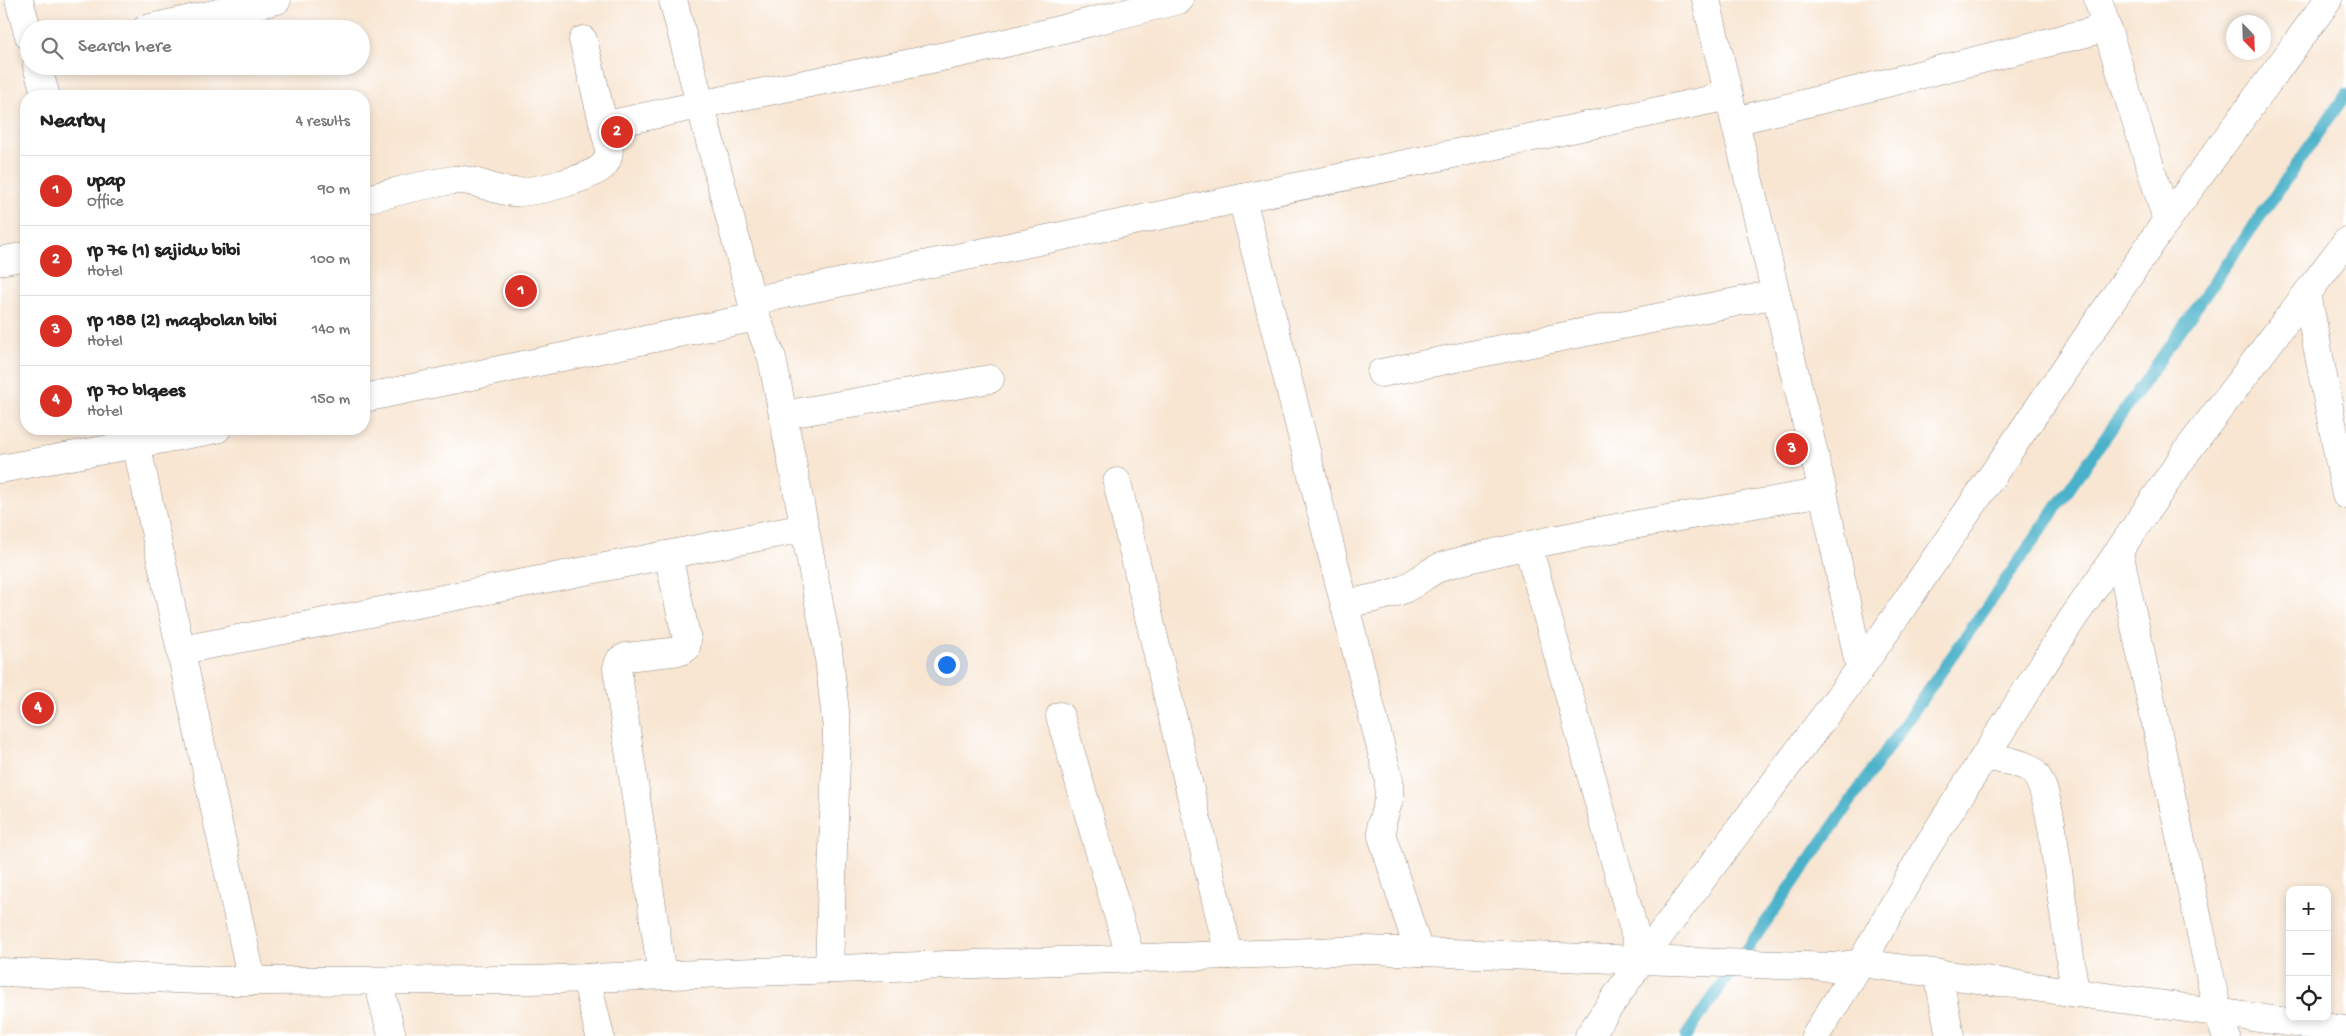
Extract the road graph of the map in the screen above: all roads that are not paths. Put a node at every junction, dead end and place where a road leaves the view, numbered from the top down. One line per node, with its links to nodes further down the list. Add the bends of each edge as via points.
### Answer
1 (19, 0): 8 (street)
2 (277, 0): 9 (street)
3 (673, 0): 14 (street)
4 (1179, 0): 14 (street, via 995,46)
5 (1706, 0): 15 (street)
6 (2098, 0): 10 (street)
7 (2328, 0): 19 (street)
8 (25, 20)
9 (187, 20)
10 (2106, 28): 15 (street); 19 (street)
11 (583, 40): 16 (street)
12 (40, 75): 13 (street)
13 (44, 90)
14 (700, 104): 16 (street); 25 (street)
15 (1732, 108): 18 (street); 23 (street)
16 (604, 126): 17 (street, via 608,156 602,167 588,175 513,192 455,180)
17 (370, 198)
18 (1242, 198): 25 (street); 40 (street)
19 (2167, 220): 42 (street)
20 (2346, 242): 24 (street)
21 (20, 257): 22 (street)
22 (0, 261)
23 (1776, 294): 26 (street); 34 (street)
24 (2306, 294): 35 (street); 38 (street, via 2190,448)
25 (754, 309): 28 (street); 29 (street, via 772,358)
26 (1381, 373)
27 (990, 379): 29 (street)
28 (370, 397)
29 (782, 415): 36 (street)
30 (156, 435): 31 (street)
31 (136, 437): 32 (street); 41 (street)
32 (0, 469)
33 (1117, 482): 46 (street)
34 (1824, 492): 37 (street); 42 (street)
35 (2346, 495)
36 (804, 528): 39 (street); 50 (street, via 828,650 837,729)
37 (1528, 546): 40 (street, via 1444,566 1396,592); 48 (street)
38 (2118, 552): 44 (street); 58 (street)
39 (668, 555): 41 (street); 53 (street, via 687,640 686,648 626,657 620,660 617,668)
40 (1345, 604): 45 (street, via 1390,780 1390,799 1382,822 1382,836)
41 (182, 650): 56 (street)
42 (1860, 668): 48 (street)
43 (1060, 716): 47 (street)
44 (1985, 756): 49 (street); 57 (street, via 2026,766 2038,778 2052,828)
45 (1419, 952): 46 (street, via 1366,950); 48 (street)
46 (1229, 956): 47 (street)
47 (1131, 959): 50 (street)
48 (1642, 959): 49 (street, via 1832,967); 62 (street)
49 (1861, 963): 52 (street); 63 (street)
50 (829, 969): 53 (street)
51 (0, 972): 56 (street)
52 (1938, 974): 57 (street); 64 (street)
53 (662, 975): 54 (street)
54 (586, 978): 55 (street); 61 (street)
55 (378, 980): 56 (street); 60 (street)
56 (252, 981)
57 (2075, 993): 58 (street)
58 (2222, 1024): 59 (street)
59 (2346, 1030)
60 (392, 1036)
61 (600, 1036)
62 (1589, 1036)
63 (1815, 1036)
64 (1950, 1036)

